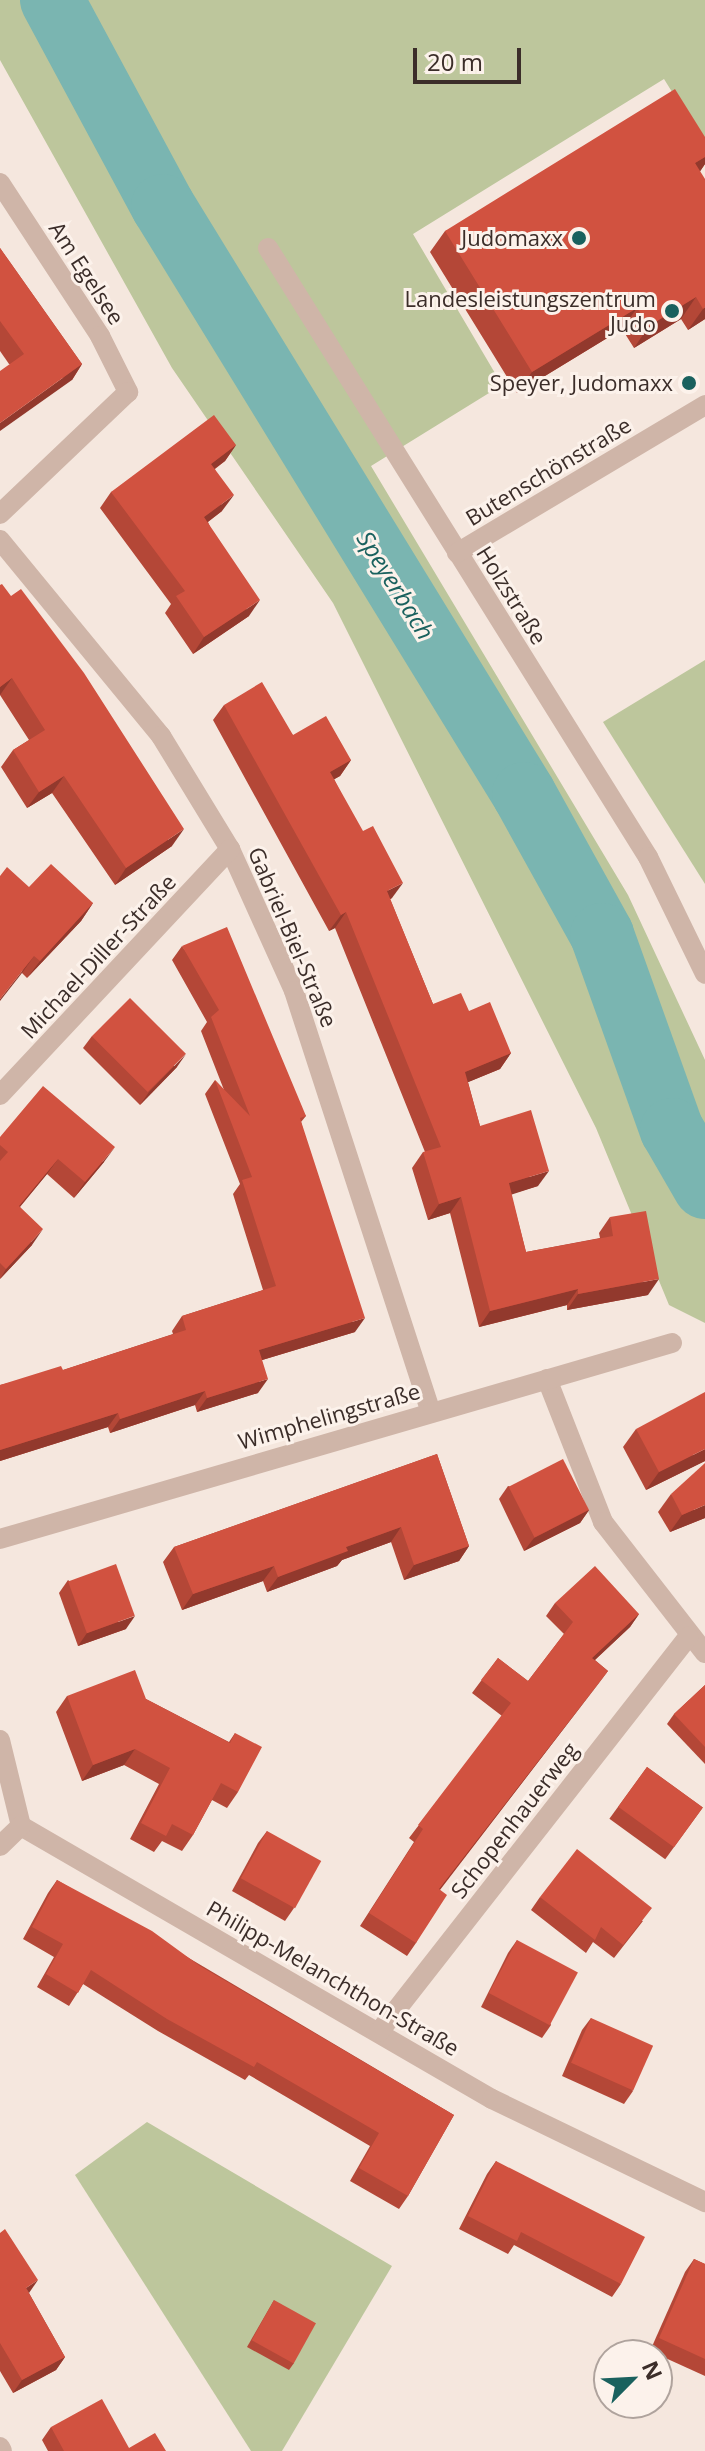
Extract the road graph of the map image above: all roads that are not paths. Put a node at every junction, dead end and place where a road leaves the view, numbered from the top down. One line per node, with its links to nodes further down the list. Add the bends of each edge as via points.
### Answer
1 (0, 183): 4 (street, Am Egelsee, via 100,336 128,392)
2 (268, 248): 6 (street, Holzstraße)
3 (705, 405): 6 (street, Butenschönstraße)
4 (0, 514)
5 (0, 540): 7 (street, Gabriel-Biel-Straße, via 161,736)
6 (457, 553): 8 (street, Holzstraße, via 648,857)
7 (230, 849): 9 (street, Michael-Diller-Straße); 12 (street, Gabriel-Biel-Straße, via 294,991)
8 (705, 974)
9 (0, 1095)
10 (672, 1343): 11 (street, Wimphelingstraße)
11 (547, 1379): 12 (street, Wimphelingstraße); 14 (street, via 603,1522)
12 (431, 1412): 13 (street, Wimphelingstraße)
13 (0, 1539)
14 (688, 1637): 15 (street); 19 (street, Schopenhauerweg)
15 (705, 1653)
16 (0, 1740): 17 (street)
17 (21, 1826): 18 (street); 19 (street, Philipp-Melanchthon-Straße)
18 (0, 1846)
19 (379, 2032): 20 (street, Philipp-Melanchthon-Straße, via 492,2099)
20 (705, 2202)

